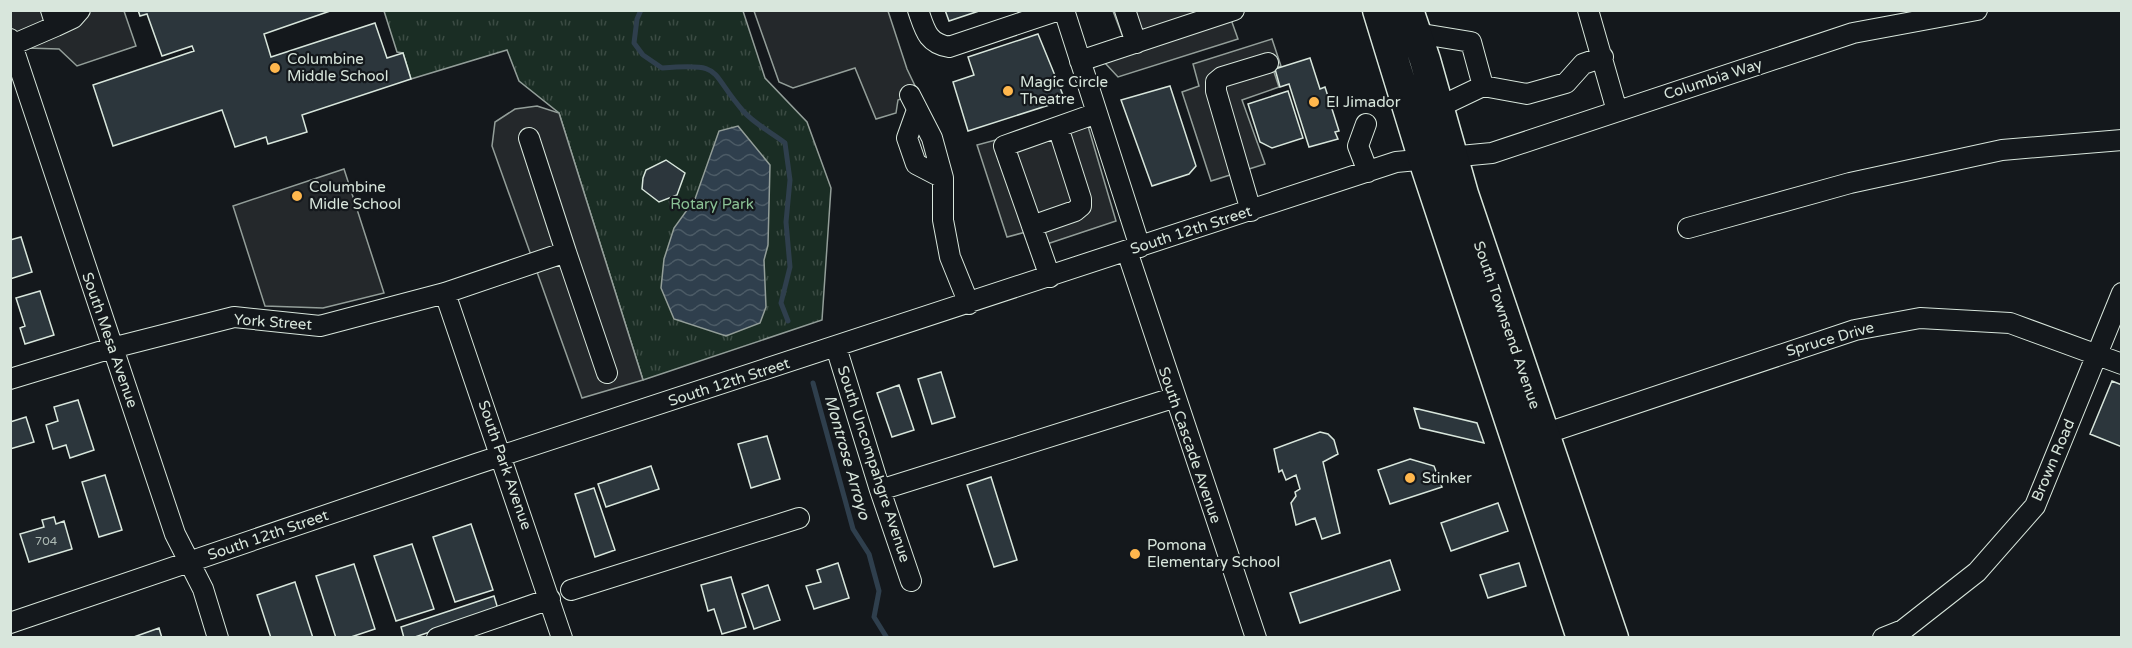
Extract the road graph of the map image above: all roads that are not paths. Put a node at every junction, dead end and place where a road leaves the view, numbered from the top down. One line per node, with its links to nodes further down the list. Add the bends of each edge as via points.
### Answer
1 (80, 10): 10 (street, via 73,18)
2 (918, 10): 3 (street, via 928,37 936,45 949,47)
3 (1059, 10)
4 (1064, 10): 15 (street, South Cascade Avenue)
5 (1125, 10): 13 (street)
6 (1234, 10): 13 (street)
7 (1378, 10): 26 (highway, South Townsend Avenue)
8 (1588, 10): 14 (street)
9 (1977, 10): 20 (street, Columbia Way, via 1853,33)
10 (53, 18): 12 (street)
11 (1412, 22): 17 (street, via 1471,42); 19 (highway, South Townsend Avenue)
12 (11, 42): 38 (street, South Mesa Avenue)
13 (1136, 43): 15 (street)
14 (1603, 57): 17 (street, via 1583,64 1566,83 1527,94); 20 (street)
15 (1080, 61): 21 (street, South Cascade Avenue)
16 (1268, 63): 28 (street, via 1216,82)
17 (1483, 86): 19 (street)
18 (914, 103): 36 (street, via 932,138 943,178 943,219 950,257)
19 (1439, 107): 26 (highway, South Townsend Avenue)
20 (1617, 111): 26 (street, Columbia Way, via 1492,153)
21 (1097, 113): 23 (street); 31 (street, South Cascade Avenue)
22 (1366, 124): 27 (street, via 1358,146)
23 (1058, 127): 29 (street, via 1081,206); 29 (street, via 1004,146)
24 (529, 138): 32 (street)
25 (2121, 140): 30 (street, via 2002,150 1850,183)
26 (1438, 159): 27 (street, South 12th Street, via 1404,161); 44 (highway, South Townsend Avenue); 57 (highway, South Townsend Avenue)
27 (1368, 172): 28 (street, South 12th Street)
28 (1251, 211): 31 (street, South 12th Street)
29 (1032, 226): 33 (street)
30 (1688, 228)
31 (1133, 249): 33 (street, South 12th Street); 43 (street, South Cascade Avenue)
32 (566, 252): 34 (street, York Street); 41 (street)
33 (1050, 277): 36 (street, South 12th Street)
34 (445, 293): 38 (street, York Street, via 320,326 234,317); 45 (street, South Park Avenue)
35 (2121, 293): 39 (street, Brown Road)
36 (969, 304): 37 (street, South 12th Street)
37 (836, 347): 45 (street, South 12th Street); 46 (street, South Uncompahgre Avenue)
38 (112, 348): 42 (street, York Street); 48 (street, South Mesa Avenue, via 175,534)
39 (2098, 353): 40 (street, Spruce Drive); 44 (street, Spruce Drive, via 2010,323 1920,318 1855,330); 59 (street, Brown Road, via 2035,506 1977,572 1903,630)
40 (2121, 364)
41 (607, 373)
42 (10, 379)
43 (1173, 398): 46 (street); 56 (street, South Cascade Avenue)
44 (1544, 434): 58 (highway, South Townsend Avenue)
45 (502, 456): 48 (street, South 12th Street); 51 (street, South Park Avenue)
46 (880, 490): 49 (street, South Uncompahgre Avenue)
47 (799, 518): 50 (street)
48 (189, 562): 52 (street, South 12th Street); 53 (street, South Mesa Avenue)
49 (911, 581)
50 (571, 590)
51 (550, 599): 54 (street); 55 (street, South Park Avenue)
52 (10, 623)
53 (218, 638)
54 (437, 638)
55 (562, 638)
56 (1256, 638)
57 (1582, 638)
58 (1613, 638)
59 (1883, 638)

